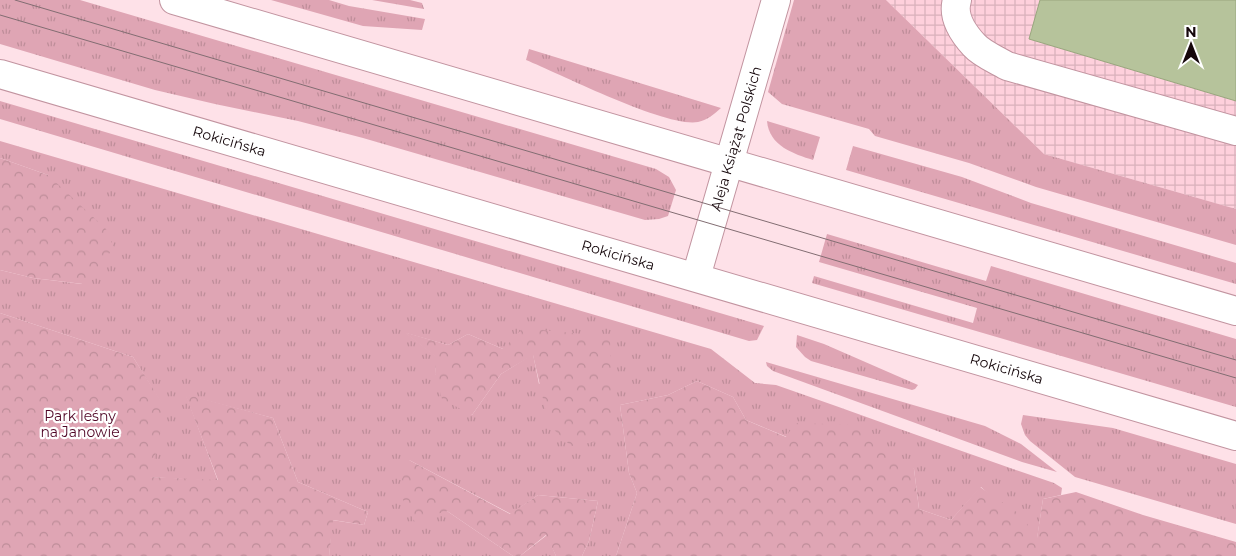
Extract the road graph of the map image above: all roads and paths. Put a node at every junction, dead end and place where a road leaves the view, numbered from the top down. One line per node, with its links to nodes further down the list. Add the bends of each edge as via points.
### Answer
1 (174, 0): 6 (main road)
2 (776, 0): 6 (main road, Aleja Książąt Polskich)
3 (956, 0): 5 (main road, via 954,9 959,24 975,46 1008,66)
4 (0, 74): 7 (main road, Rokicińska)
5 (1236, 131)
6 (729, 162): 7 (main road, Aleja Książąt Polskich); 8 (main road)
7 (696, 277): 9 (main road, Rokicińska)
8 (1236, 311)
9 (1236, 436)

